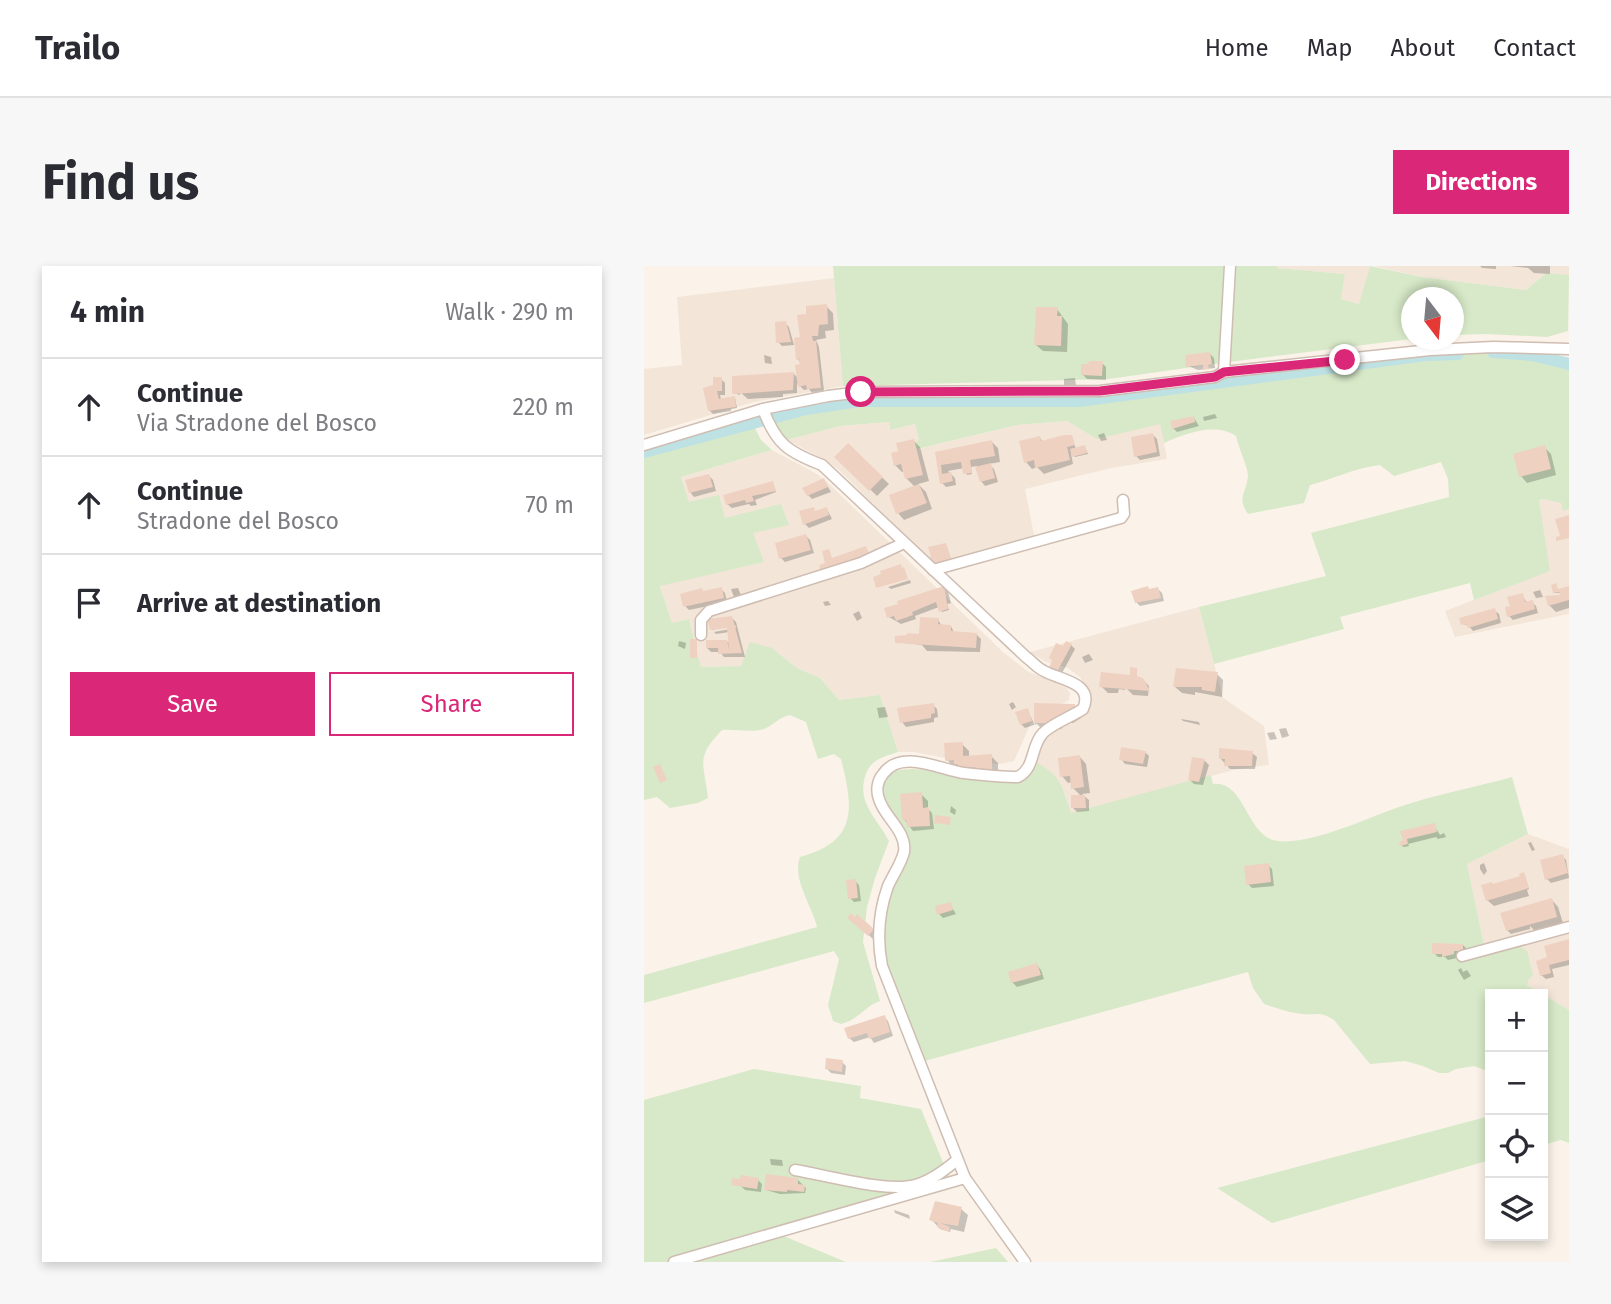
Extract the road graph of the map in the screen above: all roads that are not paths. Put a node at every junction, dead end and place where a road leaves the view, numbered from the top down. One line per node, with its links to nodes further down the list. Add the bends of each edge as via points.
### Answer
1 (1230, 266): 3 (street)
2 (1569, 349): 3 (street, via 1442,349)
3 (1224, 372): 4 (street, via 1215,377 1100,391 861,392)
4 (764, 409): 5 (street); 7 (street, via 770,428 788,450 822,465)
5 (644, 442)
6 (1123, 500): 8 (street, via 1121,518)
7 (904, 543): 8 (street); 9 (street, via 861,563 709,611 701,620)
8 (933, 569): 12 (street, via 1035,665 1080,688 1086,702 1083,709 1043,733 1030,767 1018,777 963,773 916,762 895,765 880,777 877,795 900,832 904,849 885,896 879,944 882,966)
9 (701, 635)
10 (1569, 927): 11 (street)
11 (1462, 956)
12 (957, 1160): 13 (street, via 912,1186 888,1187); 14 (street)
13 (795, 1170)
14 (965, 1178): 15 (street); 16 (street)
15 (674, 1262)
16 (1026, 1262)

